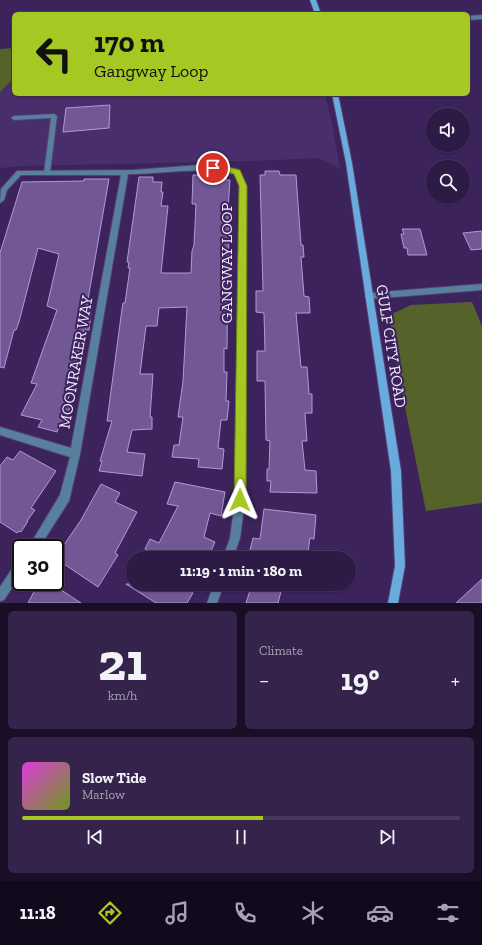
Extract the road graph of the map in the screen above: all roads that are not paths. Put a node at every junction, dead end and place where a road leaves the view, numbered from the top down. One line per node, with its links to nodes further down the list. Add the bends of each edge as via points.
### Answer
1 (312, 0): 2 (street)
2 (317, 12)
3 (482, 17): 4 (street)
4 (470, 18)
5 (335, 96): 11 (street, GULF CITY ROAD, via 349,163)
6 (14, 118): 8 (street, via 54,116)
7 (125, 172): 8 (street, GANGWAY LOOP); 13 (street, MOONRAKER WAY); 15 (street, GANGWAY LOOP, via 224,168 237,172 243,186 240,500 235,538)
8 (48, 173): 9 (street, GANGWAY LOOP, via 19,173 4,190)
9 (0, 200)
10 (482, 287): 11 (street)
11 (369, 296): 20 (street, GULF CITY ROAD, via 396,471 400,566)
12 (0, 431): 13 (street)
13 (75, 454): 14 (street, MOONRAKER WAY, via 65,497)
14 (39, 539)
15 (230, 551)
16 (12, 578): 18 (street)
17 (216, 591): 19 (street)
18 (0, 596)
19 (212, 603)
20 (392, 603)

